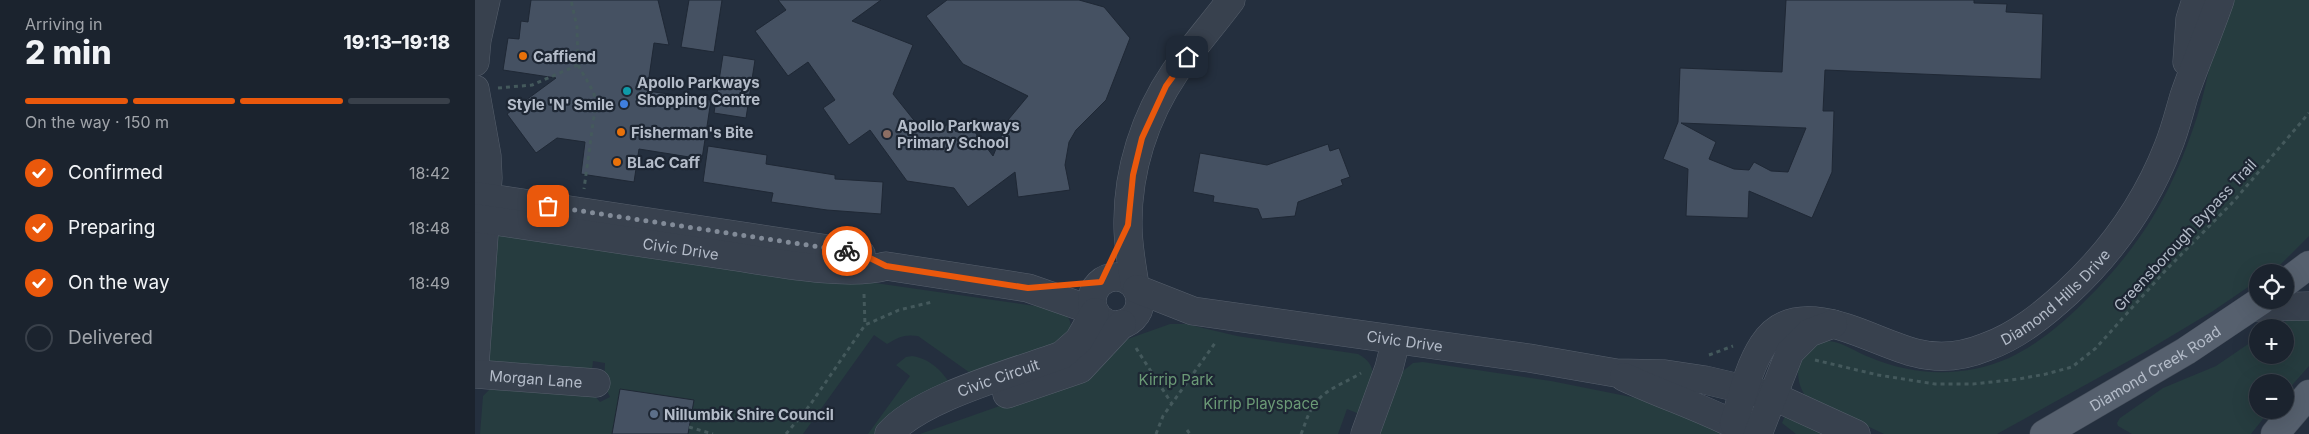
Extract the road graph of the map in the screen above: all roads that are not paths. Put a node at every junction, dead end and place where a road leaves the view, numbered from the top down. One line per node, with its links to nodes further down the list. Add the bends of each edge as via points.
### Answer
1 (486, 0): 5 (street)
2 (1231, 0): 9 (street, via 1176,71 1149,120 1133,175)
3 (2196, 0): 7 (street, Diamond Hills Drive, via 2190,19)
4 (2220, 0): 7 (street, Diamond Hills Drive)
5 (475, 62)
6 (485, 89): 8 (street, via 488,167)
7 (2184, 96): 21 (street, Diamond Hills Drive, via 2168,148 2124,230 2104,256 2057,302 2017,332 1986,347 1945,356 1901,349)
8 (481, 208): 13 (street, Civic Drive, via 853,252 886,266); 23 (street)
9 (1128, 225): 12 (street); 14 (street)
10 (2309, 265): 11 (main road)
11 (2294, 276)
12 (1101, 282): 13 (street, Civic Drive); 14 (street, via 1108,278 1123,278); 19 (street, via 1092,296)
13 (1028, 288): 19 (street, Civic Drive)
14 (1136, 288): 18 (street, Civic Drive); 20 (street, via 1139,309)
15 (2294, 305): 16 (street)
16 (2309, 306)
17 (2249, 309): 35 (main road, Diamond Creek Road, via 2186,351)
18 (1193, 311): 20 (street, Civic Drive); 22 (street, Civic Drive)
19 (1095, 312): 20 (street, via 1109,324); 31 (street, Civic Circuit, via 1079,340 1062,355 923,408 899,423)
20 (1123, 324): 32 (street, Civic Circuit, via 1090,359 1070,374 960,411)
21 (1833, 324): 27 (street, Diamond Hills Drive, via 1796,321 1776,330 1755,358); 29 (street, via 1809,334 1795,347 1783,366)
22 (1396, 340): 24 (street, Civic Drive); 33 (street)
23 (475, 362)
24 (1616, 373): 27 (street, Civic Drive, via 1665,374); 30 (street, Civic Drive, via 1663,396)
25 (475, 374): 26 (street, Morgan Lane)
26 (599, 382)
27 (1745, 388): 29 (street, Civic Drive); 30 (street, Diamond Hills Drive)
28 (2309, 394): 36 (main road)
29 (1773, 396): 30 (street); 34 (street, Civic Drive)
30 (1749, 430)
31 (889, 434)
32 (909, 434)
33 (1365, 434)
34 (1856, 434)
35 (2044, 434)
36 (2275, 434)

